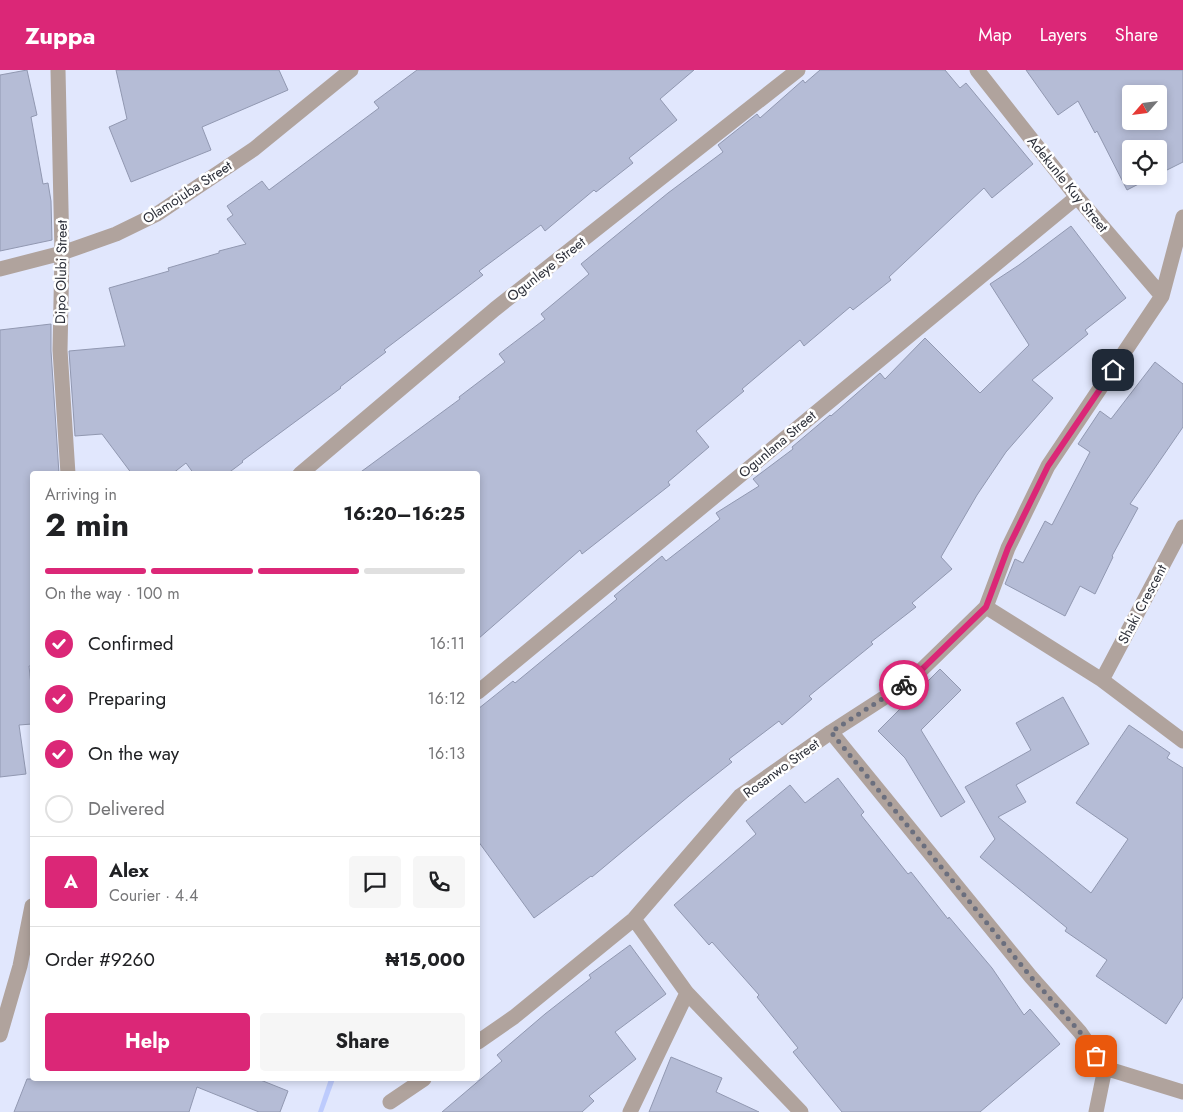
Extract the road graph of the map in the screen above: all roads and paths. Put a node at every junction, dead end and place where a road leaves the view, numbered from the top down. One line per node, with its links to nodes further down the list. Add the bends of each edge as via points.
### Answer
1 (58, 70): 7 (street, Dipo Olubi Street)
2 (351, 70): 7 (street, Olamojuba Street, via 254,149 156,214 116,234)
3 (798, 70): 11 (street, Ogunleye Street, via 495,309)
4 (977, 70): 5 (street, Adekunle Kuy Street)
5 (1077, 197): 9 (street, Adekunle Kuy Street); 15 (street, Ogunlana Street)
6 (1183, 217): 9 (street, Rosanwo Street)
7 (62, 253): 8 (street, Olamojuba Street); 10 (street, Dipo Olubi Street, via 60,350)
8 (0, 269)
9 (1162, 296): 13 (street, Rosanwo Street, via 1048,466 1008,548)
10 (68, 471)
11 (304, 471)
12 (1183, 527): 14 (street, Shaki Crescent)
13 (986, 607): 14 (street); 16 (street, Rosanwo Street, via 910,681)
14 (1102, 680): 17 (street)
15 (480, 690)
16 (831, 732): 19 (street, Rosanwo Street, via 740,796); 23 (street, via 1031,977 1080,1032)
17 (1183, 741)
18 (30, 916): 21 (street, via 20,966)
19 (634, 919): 20 (street); 22 (street, Rosanwo Street, via 514,1017)
20 (687, 993): 27 (street); 28 (street)
21 (0, 1035)
22 (480, 1041)
23 (1105, 1068): 25 (street); 29 (street)
24 (421, 1081): 26 (street)
25 (1183, 1092)
26 (390, 1102)
27 (630, 1112)
28 (801, 1112)
29 (1096, 1112)

